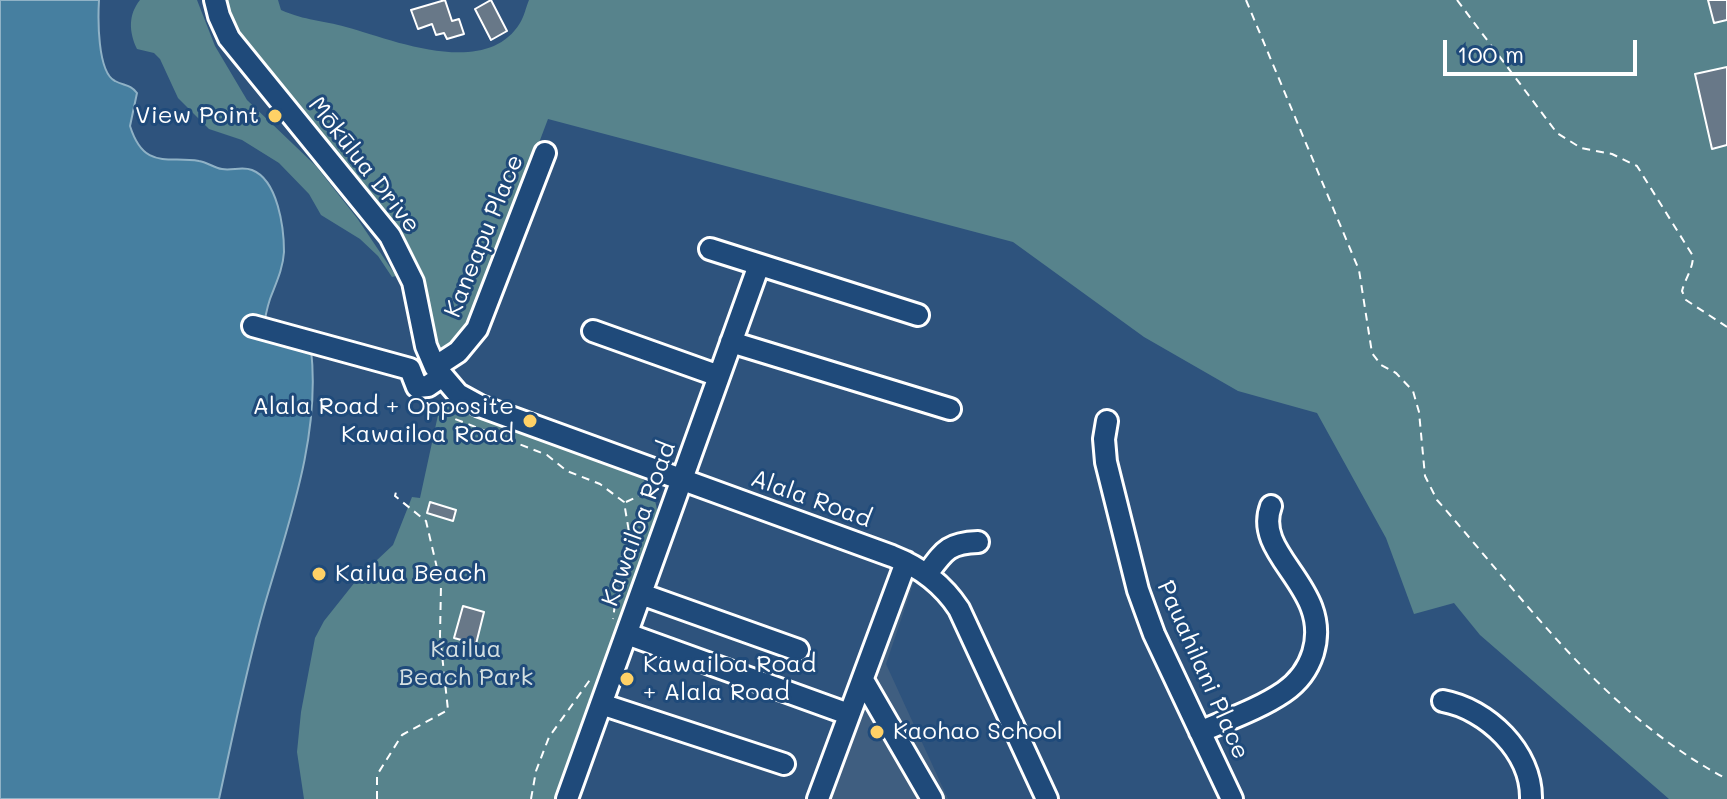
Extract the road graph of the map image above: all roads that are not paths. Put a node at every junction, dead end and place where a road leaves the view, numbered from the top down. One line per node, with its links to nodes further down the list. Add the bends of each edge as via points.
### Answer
1 (215, 0): 10 (street, Mōkūlua Drive, via 229,38 400,252 413,282)
2 (545, 153): 10 (street, Kaneapu Place, via 477,329)
3 (710, 249): 4 (street)
4 (759, 265): 5 (street); 8 (street, Kawailoa Road)
5 (918, 315)
6 (253, 326): 10 (street, Alala Road, via 410,369 417,387)
7 (593, 331): 9 (street)
8 (731, 342): 9 (street, Kawailoa Road); 11 (street)
9 (719, 376): 14 (street, Kawailoa Road)
10 (434, 377): 13 (street, Alala Road, via 469,401)
11 (950, 409)
12 (1107, 421): 27 (street, Pauahilani Place, via 1106,462 1138,590)
13 (635, 462): 14 (street, Alala Road); 16 (street, via 659,487)
14 (682, 479): 16 (street, Kawailoa Road); 18 (street, Alala Road)
15 (1271, 506): 27 (street, via 1271,540 1314,611 1311,659 1283,693)
16 (664, 526): 20 (street, Kawailoa Road)
17 (978, 542): 19 (street, via 950,547)
18 (906, 562): 19 (street, Alala Road); 23 (street)
19 (927, 574): 32 (street, Alala Road, via 964,618)
20 (641, 594): 21 (street, Kawailoa Road); 22 (street)
21 (620, 627): 25 (street, Kawailoa Road); 26 (street)
22 (798, 650)
23 (863, 680): 30 (street); 31 (street)
24 (1443, 701): 34 (street, via 1476,714 1516,748 1527,768)
25 (601, 704): 28 (street); 29 (street, Kawailoa Road)
26 (840, 711)
27 (1200, 732): 33 (street, Pauahilani Place)
28 (784, 764)
29 (567, 799)
30 (818, 799)
31 (932, 799)
32 (1047, 799)
33 (1232, 799)
34 (1531, 799)

